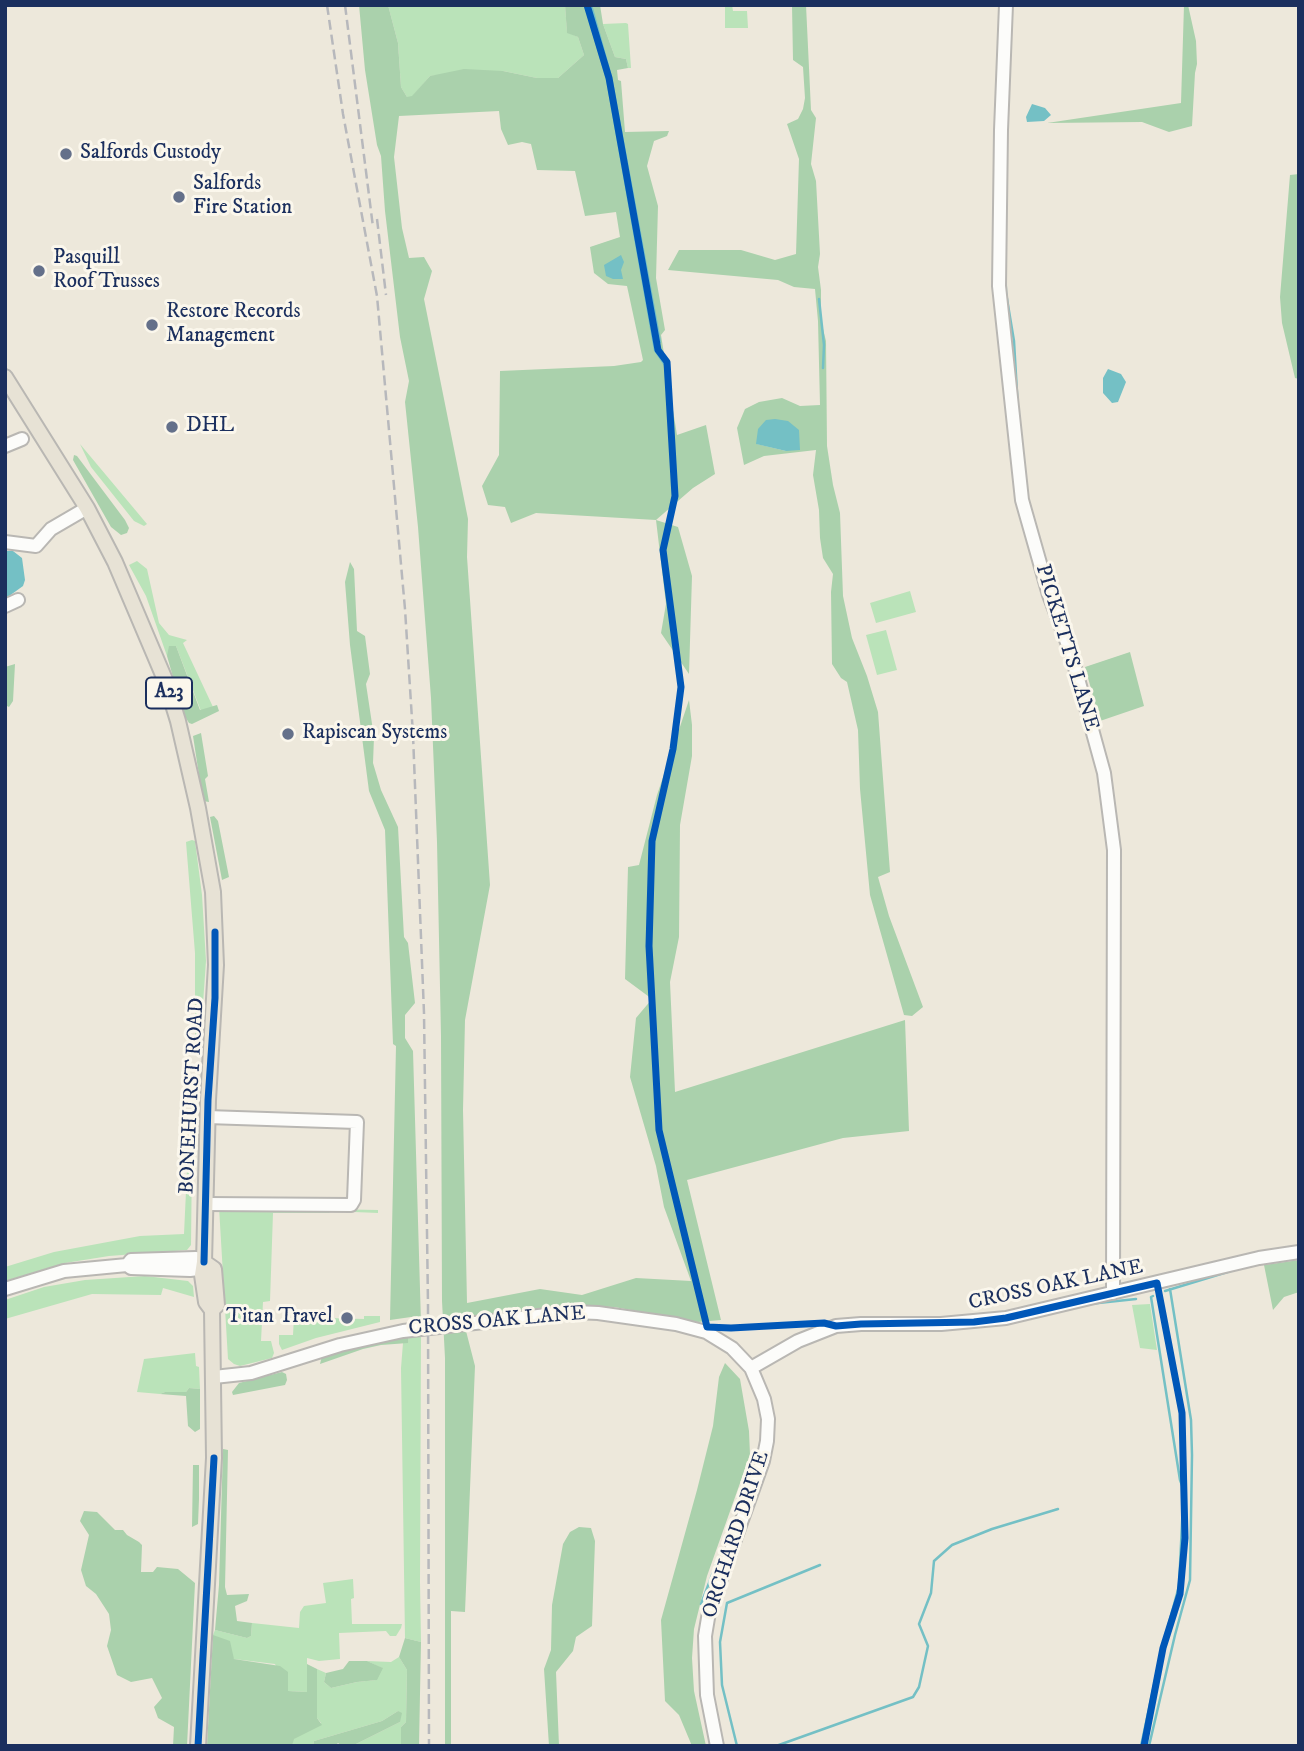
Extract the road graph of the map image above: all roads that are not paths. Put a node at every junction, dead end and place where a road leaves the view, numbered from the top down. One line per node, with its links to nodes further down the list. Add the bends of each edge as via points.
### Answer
1 (1006, 5): 14 (street, PICKETTS LANE, via 999,286 1021,500 1101,764 1114,850)
2 (5, 377): 5 (main road, BONEHURST ROAD / A23)
3 (22, 439): 4 (street)
4 (5, 446)
5 (87, 508): 6 (street, via 51,529 36,546); 9 (main road, BONEHURST ROAD / A23, via 166,682 203,830 214,905 216,965)
6 (5, 542)
7 (18, 600): 8 (street)
8 (5, 606)
9 (207, 1117): 10 (main road, BONEHURST ROAD / A23); 10 (street, via 357,1122 351,1205)
10 (206, 1204): 12 (main road, BONEHURST ROAD / A23)
11 (1299, 1252): 14 (street, CROSS OAK LANE)
12 (204, 1262): 13 (street, via 196,1258 131,1260 127,1265 64,1271); 16 (main road, BONEHURST ROAD / A23, via 202,1283 212,1310)
13 (5, 1289)
14 (1112, 1293): 15 (street, CROSS OAK LANE, via 974,1322 836,1326)
15 (751, 1368): 16 (street, CROSS OAK LANE, via 732,1348 706,1332 574,1312 393,1333 251,1373); 18 (street, ORCHARD DRIVE, via 764,1399 767,1441 712,1602 705,1636 707,1695)
16 (215, 1377): 17 (main road, BONEHURST ROAD / A23)
17 (198, 1746)
18 (717, 1746)

